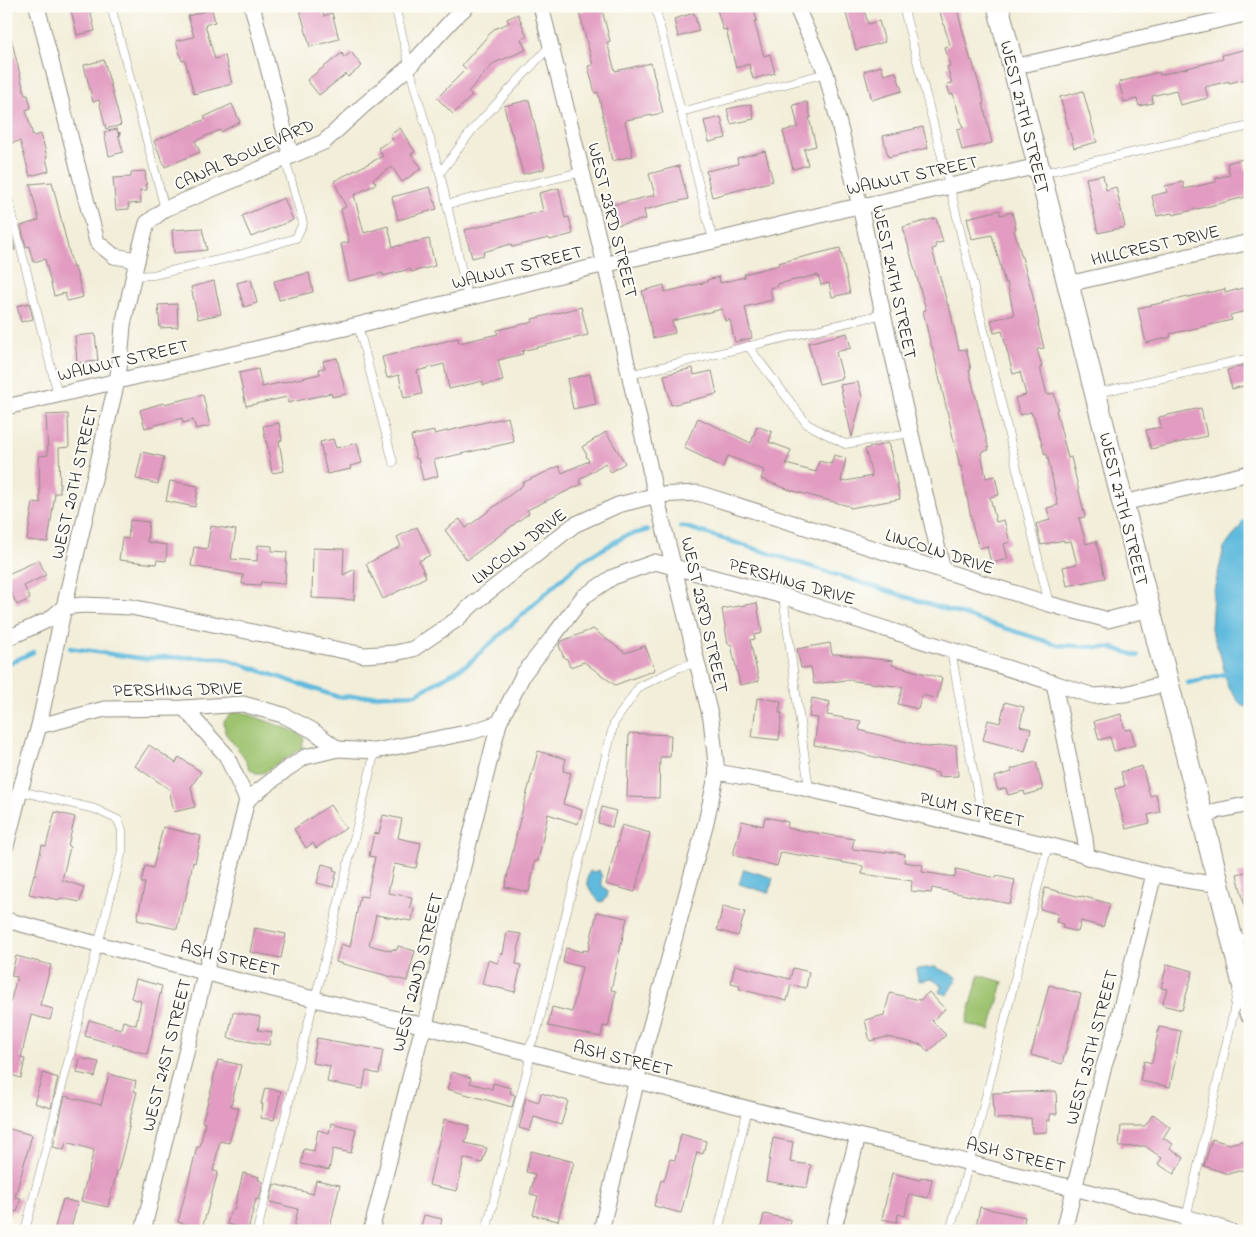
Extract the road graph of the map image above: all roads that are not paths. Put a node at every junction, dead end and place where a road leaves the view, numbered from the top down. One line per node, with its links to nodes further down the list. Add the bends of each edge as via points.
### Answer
1 (37, 6): 29 (street, via 97,242 114,256)
2 (111, 6): 26 (lane)
3 (252, 6): 18 (street)
4 (395, 6): 13 (lane)
5 (467, 6): 13 (street, CANAL BOULEVARD)
6 (541, 6): 12 (street, WEST 23RD STREET)
7 (655, 6): 16 (lane)
8 (796, 6): 15 (street, WEST 24TH STREET)
9 (903, 6): 22 (lane)
10 (998, 6): 14 (main road, WEST 27TH STREET)
11 (1250, 13): 14 (street)
12 (551, 45): 20 (street, WEST 23RD STREET); 21 (lane, via 474,129)
13 (410, 66): 18 (street, CANAL BOULEVARD, via 324,142); 21 (lane)
14 (1013, 67): 19 (main road, WEST 27TH STREET)
15 (826, 73): 16 (lane); 25 (street, WEST 24TH STREET)
16 (681, 112): 27 (lane)
17 (1250, 126): 19 (lane)
18 (288, 157): 26 (street, CANAL BOULEVARD); 31 (lane, via 303,223 296,238 232,257 153,275)
19 (1039, 170): 22 (street, WALNUT STREET); 32 (main road, WEST 27TH STREET)
20 (582, 172): 24 (lane); 30 (street, WEST 23RD STREET)
21 (440, 173): 24 (lane)
22 (950, 186): 25 (street, WALNUT STREET); 51 (lane)
23 (6, 190): 41 (lane)
24 (448, 204): 33 (lane)
25 (860, 206): 27 (street, WALNUT STREET); 34 (street, WEST 24TH STREET)
26 (165, 209): 29 (street, CANAL BOULEVARD, via 147,223)
27 (714, 241): 30 (street, WALNUT STREET)
28 (1250, 242): 32 (street, HILLCREST DRIVE)
29 (137, 260): 31 (street, WEST 20TH STREET)
30 (604, 266): 33 (street, WALNUT STREET); 38 (street, WEST 23RD STREET)
31 (133, 276): 39 (street, WEST 20TH STREET)
32 (1068, 284): 40 (main road, WEST 27TH STREET)
33 (468, 298): 35 (street, WALNUT STREET)
34 (883, 314): 36 (lane); 43 (street, WEST 24TH STREET)
35 (358, 325): 39 (street, WALNUT STREET); 44 (lane)
36 (748, 346): 38 (lane); 43 (lane, via 807,424 845,444)
37 (1250, 358): 40 (lane)
38 (629, 374): 46 (street, WEST 23RD STREET)
39 (116, 382): 41 (street, WALNUT STREET); 52 (street, WEST 20TH STREET)
40 (1095, 393): 47 (main road, WEST 27TH STREET)
41 (58, 395): 42 (street, WALNUT STREET)
42 (6, 407)
43 (910, 433): 49 (street, WEST 24TH STREET)
44 (393, 462)
45 (1250, 473): 47 (street)
46 (657, 495): 48 (street, WEST 23RD STREET); 49 (street, LINCOLN DRIVE, via 698,492); 52 (street, LINCOLN DRIVE, via 618,505 574,525 456,620 413,649 364,655 131,607)
47 (1123, 503): 53 (main road, WEST 27TH STREET)
48 (674, 567): 50 (street, PERSHING DRIVE); 56 (street, WEST 23RD STREET); 60 (street, PERSHING DRIVE, via 654,562 613,577 583,597 524,673)
49 (943, 571): 51 (street, LINCOLN DRIVE)
50 (783, 596): 55 (street, PERSHING DRIVE); 65 (lane)
51 (1049, 604): 53 (street, LINCOLN DRIVE, via 1108,620)
52 (64, 607): 54 (street, via 50,619); 61 (street, WEST 20TH STREET)
53 (1149, 609): 58 (main road, WEST 27TH STREET)
54 (6, 639)
55 (951, 650): 57 (street, PERSHING DRIVE); 70 (lane)
56 (696, 663): 64 (street, WEST 23RD STREET, via 711,719); 84 (lane, via 680,666 639,686 614,723 536,1034)
57 (1054, 683): 58 (street, PERSHING DRIVE, via 1094,696 1125,694); 73 (street)
58 (1168, 683): 69 (main road, WEST 27TH STREET)
59 (184, 708): 61 (street, PERSHING DRIVE, via 105,709); 62 (street, PERSHING DRIVE, via 244,704 283,715); 67 (street, via 226,755)
60 (499, 723): 63 (street, via 471,732); 83 (street, WEST 22ND STREET)
61 (39, 726): 66 (street, WEST 20TH STREET)
62 (338, 749): 63 (street); 67 (street, via 305,758)
63 (375, 751): 81 (lane)
64 (717, 772): 65 (street, PLUM STREET); 85 (street, WEST 23RD STREET)
65 (808, 789): 70 (street, PLUM STREET)
66 (20, 791): 72 (street, WEST 20TH STREET); 78 (lane, via 95,809 118,820 122,830 122,851)
67 (246, 800): 79 (street, WEST 21ST STREET)
68 (1250, 804): 69 (street, via 1216,811)
69 (1203, 820): 75 (main road, WEST 27TH STREET)
70 (985, 831): 71 (street, PLUM STREET)
71 (1048, 845): 73 (street, PLUM STREET); 88 (lane)
72 (6, 846)
73 (1087, 857): 74 (street, PLUM STREET)
74 (1154, 874): 75 (street, PLUM STREET); 89 (street, WEST 25TH STREET)
75 (1218, 884): 77 (main road, WEST 27TH STREET)
76 (6, 920): 78 (street, ASH STREET)
77 (1241, 938): 80 (main road, WEST 27TH STREET)
78 (98, 944): 79 (street, ASH STREET); 91 (lane)
79 (206, 972): 81 (street, ASH STREET); 92 (street, WEST 21ST STREET)
80 (1240, 975): 82 (main road, WEST 27TH STREET); 90 (lane)
81 (315, 998): 83 (street, ASH STREET); 93 (lane)
82 (1250, 1013)
83 (425, 1026): 84 (street, ASH STREET); 94 (street, WEST 22ND STREET)
84 (527, 1052): 85 (street, ASH STREET); 95 (lane, via 529,1063)
85 (637, 1080): 86 (street, ASH STREET); 96 (street, WEST 23RD STREET)
86 (748, 1108): 87 (street, ASH STREET); 97 (lane)
87 (858, 1136): 88 (street, ASH STREET); 98 (street)
88 (969, 1163): 89 (street, ASH STREET); 99 (lane)
89 (1074, 1188): 90 (street, ASH STREET); 100 (street, WEST 25TH STREET)
90 (1185, 1224): 101 (street, ASH STREET)
91 (25, 1231)
92 (143, 1231)
93 (257, 1231)
94 (371, 1231)
95 (486, 1231)
96 (601, 1231)
97 (718, 1231)
98 (833, 1231)
99 (950, 1231)
100 (1064, 1231)
101 (1230, 1231)

